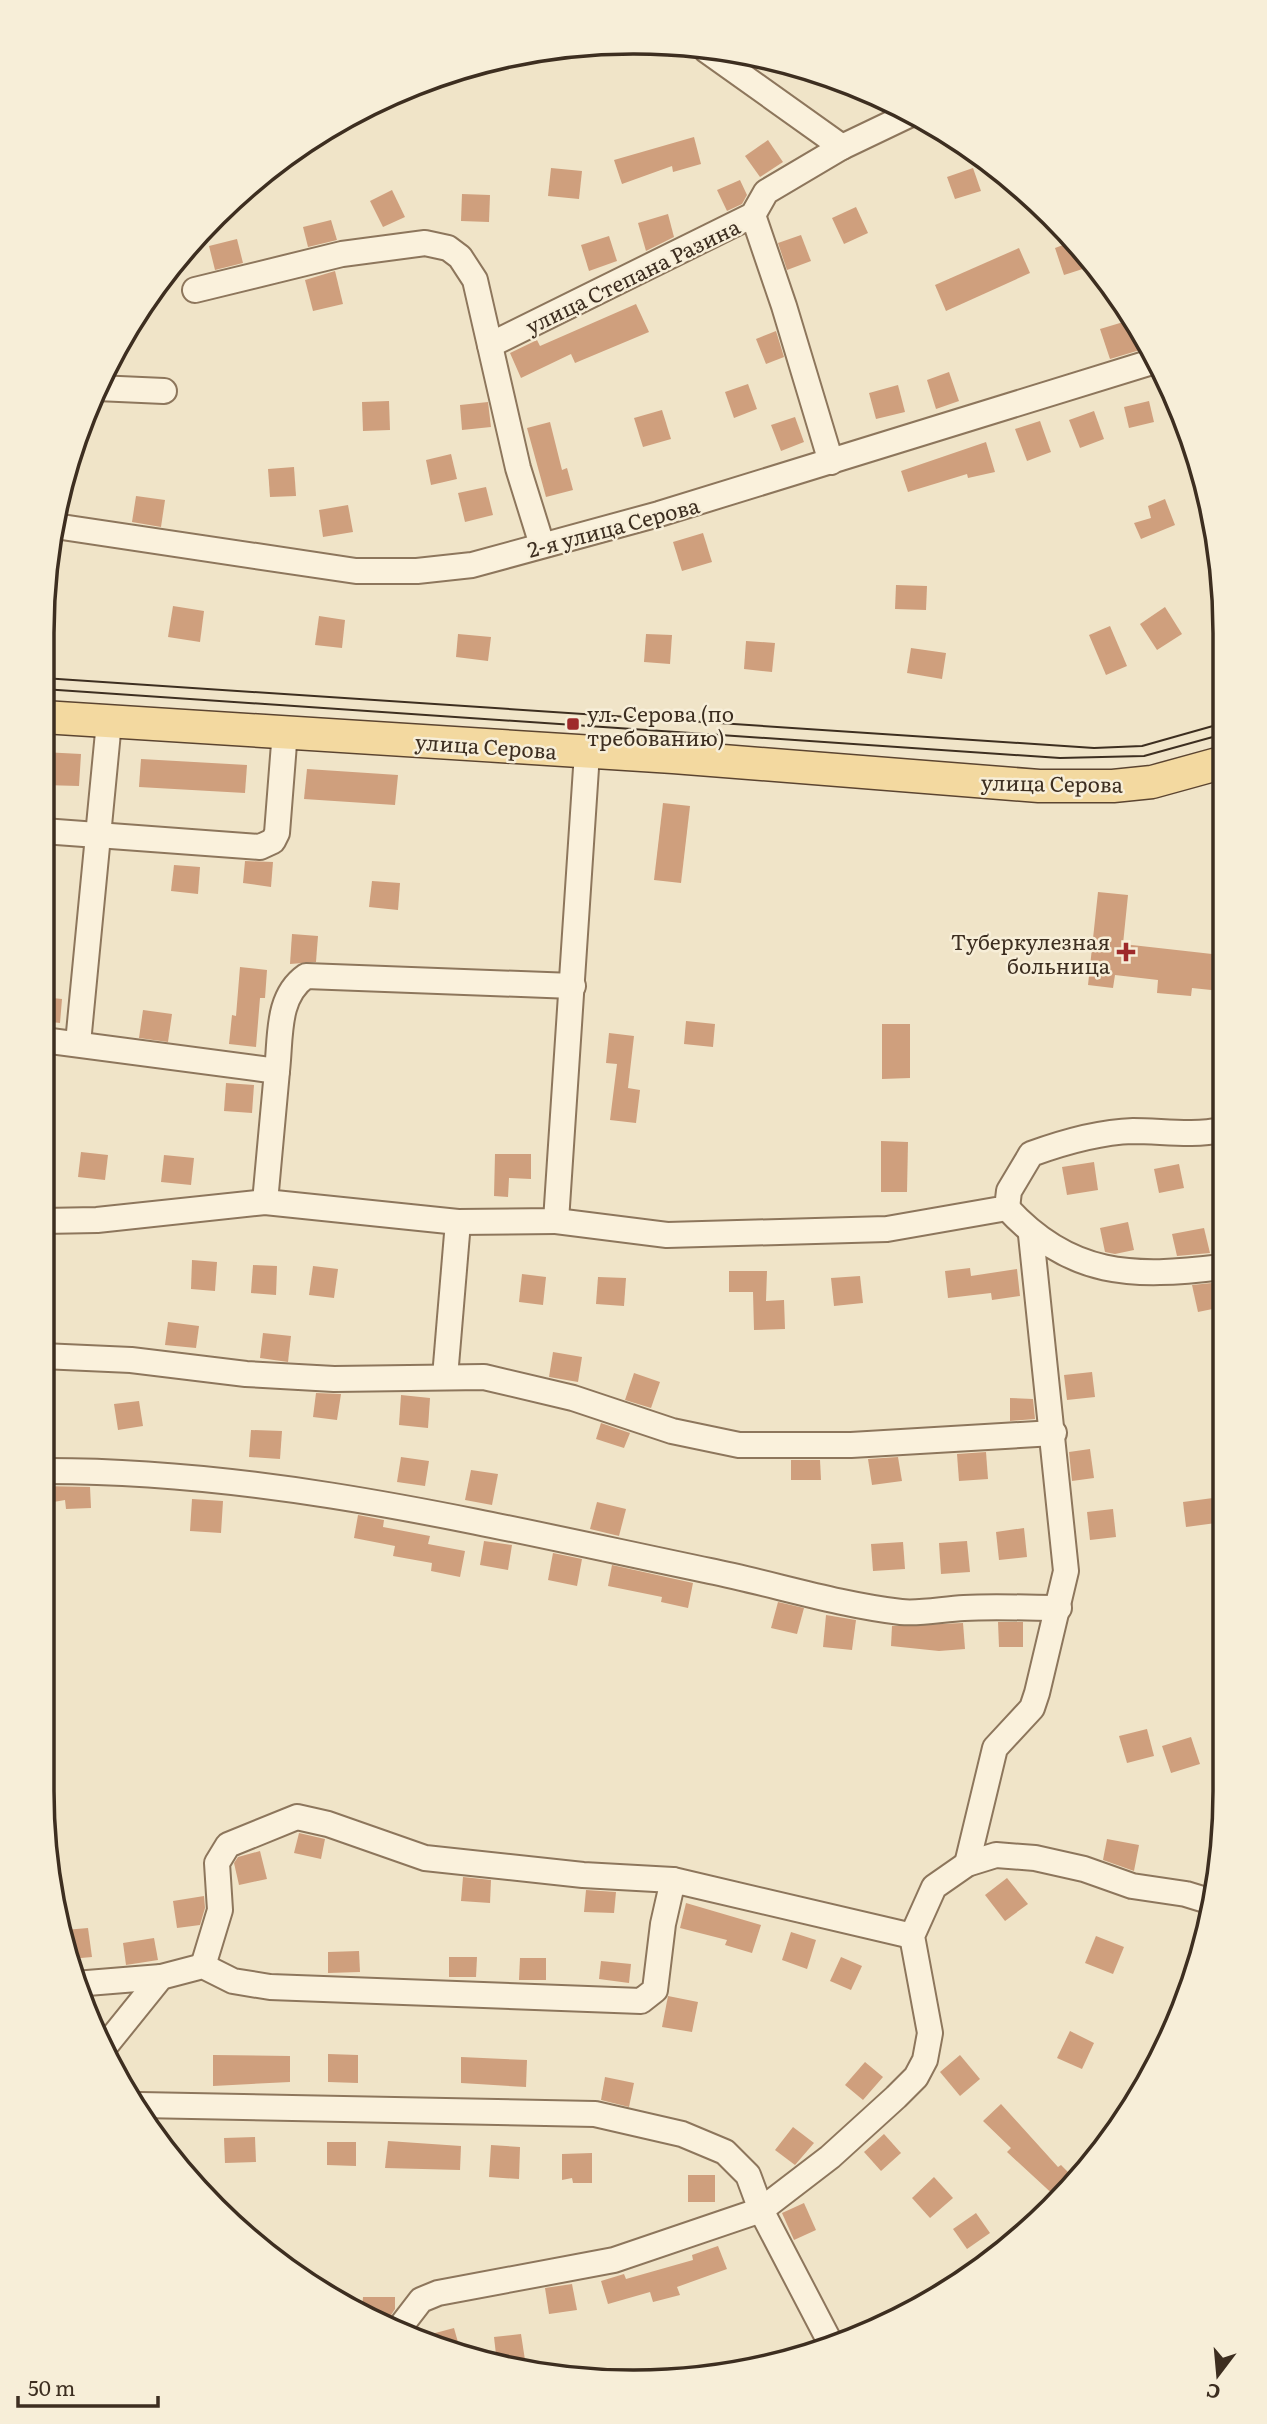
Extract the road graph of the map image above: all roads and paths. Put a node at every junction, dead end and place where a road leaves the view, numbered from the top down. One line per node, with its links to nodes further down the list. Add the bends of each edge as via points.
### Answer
1 (721, 61): 3 (street)
2 (900, 119): 3 (street, улица Степана Разина)
3 (842, 147): 4 (street, улица Степана Разина, via 766,192)
4 (753, 215): 6 (street, улица Степана Разина); 10 (street)
5 (195, 290): 6 (street, via 342,254 438,244 469,267)
6 (490, 345): 12 (street, via 518,468)
7 (1146, 364): 10 (street, 2-я улица Серова)
8 (109, 389): 9 (street)
9 (164, 391)
10 (831, 462): 12 (street, 2-я улица Серова)
11 (64, 527): 12 (street, 2-я улица Серова, via 366,572 472,565)
12 (542, 545)
13 (54, 718): 14 (main road, улица Серова)
14 (109, 722): 15 (main road, улица Серова); 19 (street)
15 (285, 732): 16 (main road, улица Серова); 19 (street, via 273,841 260,847)
16 (587, 752): 17 (main road, улица Серова, via 1039,786 1152,782); 20 (street)
17 (1213, 765)
18 (54, 832): 19 (street)
19 (98, 834): 22 (street)
20 (573, 986): 23 (street, via 306,976 294,984 285,1000); 28 (street)
21 (54, 1041): 22 (street)
22 (78, 1043): 23 (street)
23 (277, 1071): 25 (street)
24 (1213, 1130): 26 (street, via 1108,1134 1031,1154 1010,1191)
25 (265, 1202): 27 (street); 29 (street)
26 (1007, 1208): 28 (street, via 887,1229 667,1235); 30 (street)
27 (54, 1221)
28 (556, 1221): 29 (street)
29 (458, 1222): 33 (street)
30 (1031, 1235): 31 (street, via 1067,1256 1128,1272); 34 (street)
31 (1213, 1267)
32 (54, 1356): 33 (street, via 334,1379)
33 (445, 1377): 34 (street, via 484,1377 573,1398 672,1431 739,1445 851,1445)
34 (1054, 1433): 36 (street, via 1066,1571)
35 (54, 1471): 36 (street, via 120,1471 252,1483 391,1505 716,1572 813,1597 904,1612)
36 (1059, 1608): 37 (street, via 1032,1708 995,1748)
37 (967, 1864): 39 (street, via 996,1855 1035,1858 1132,1886); 40 (street, via 934,1888)
38 (673, 1880): 40 (street); 41 (street, via 655,1990 641,2001 270,1987 233,1981); 41 (street, via 425,1858 297,1817 229,1844 217,1863 220,1910)
39 (1203, 1899)
40 (912, 1936): 46 (street, via 930,2033 916,2077 830,2157)
41 (203, 1966): 42 (street)
42 (161, 1977): 43 (street); 44 (street)
43 (87, 1983)
44 (111, 2040)
45 (148, 2105): 46 (street, via 595,2114 681,2134 725,2152 748,2175)
46 (761, 2210): 47 (street, via 614,2260 438,2293 421,2300); 48 (street)
47 (404, 2322)
48 (827, 2336)

